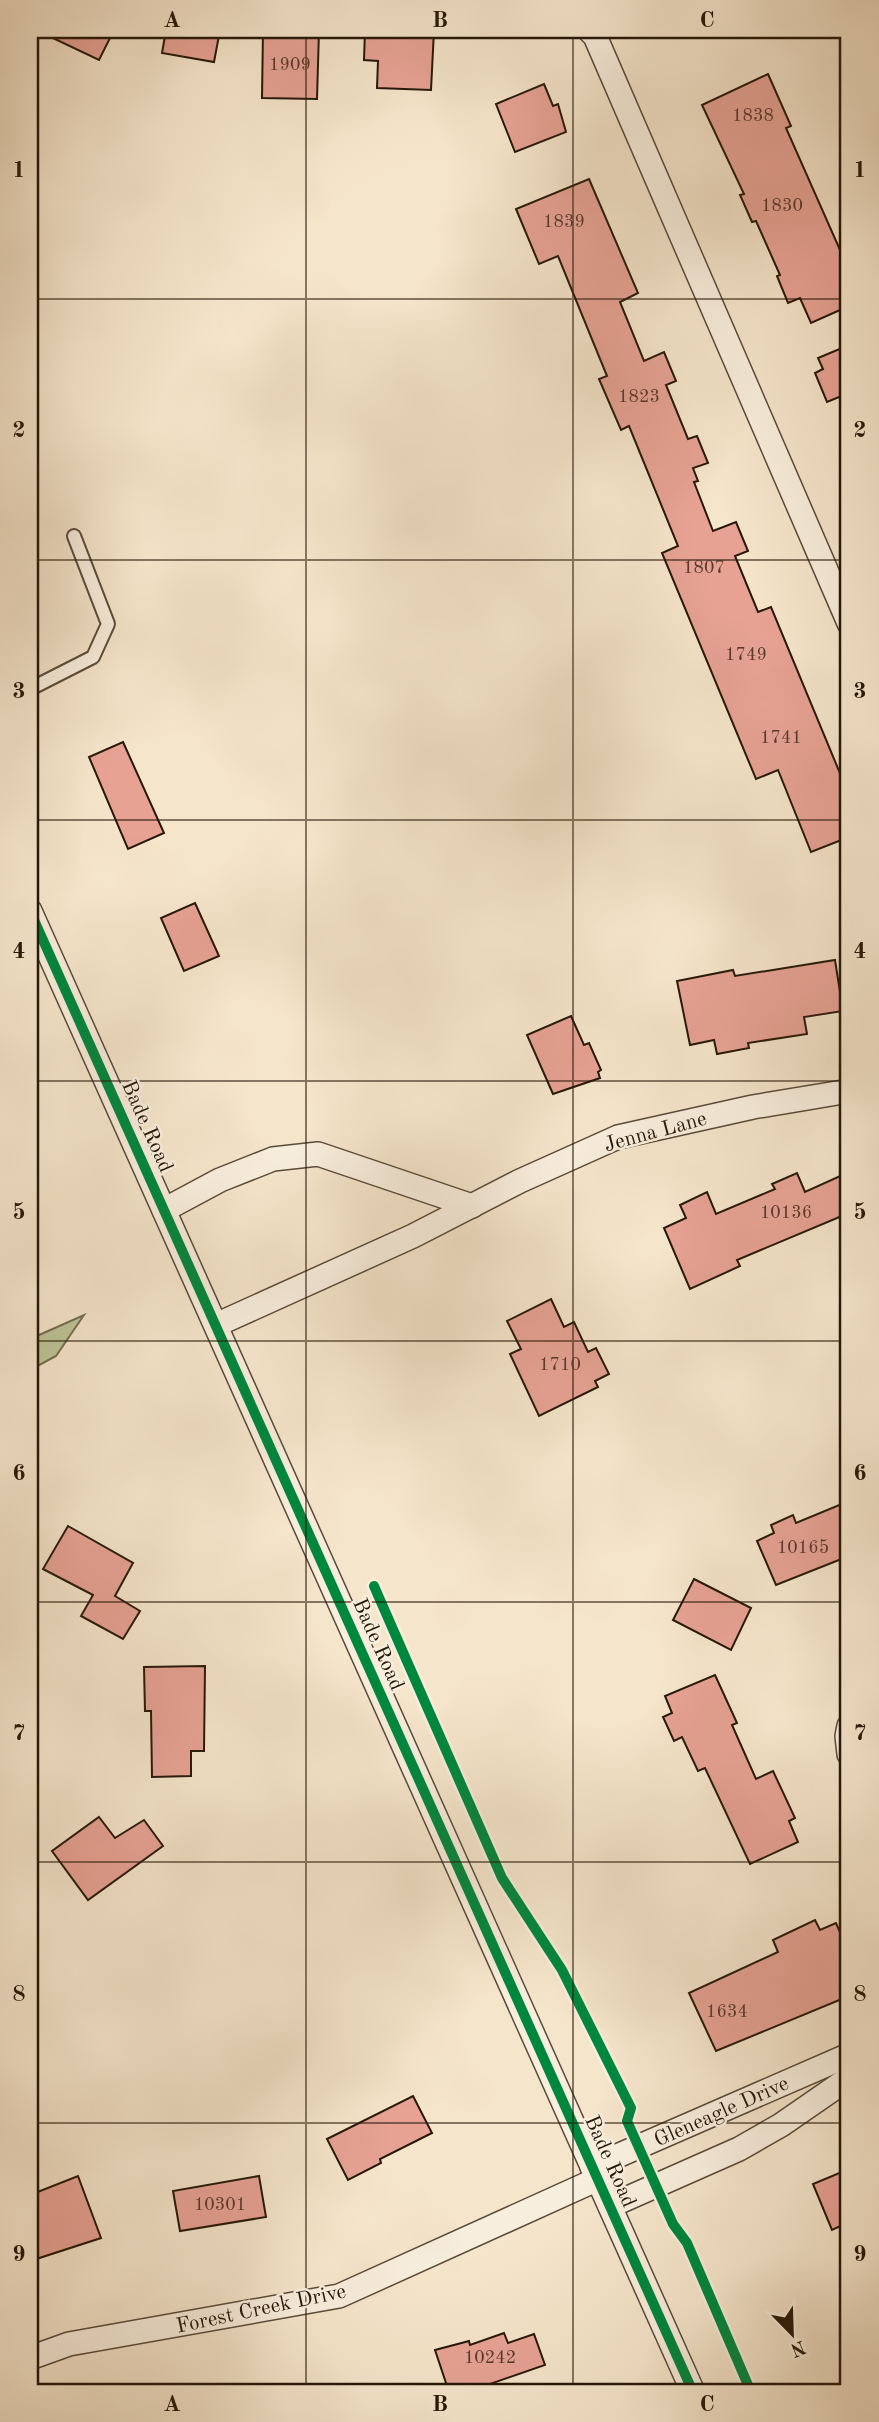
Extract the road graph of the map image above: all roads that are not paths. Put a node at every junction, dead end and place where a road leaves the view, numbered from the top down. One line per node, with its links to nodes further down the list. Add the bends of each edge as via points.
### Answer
1 (589, 30): 3 (street)
2 (74, 536): 4 (lane, via 108,624 93,657)
3 (849, 623)
4 (30, 689)
5 (30, 911): 8 (street, Bade Road)
6 (849, 1091): 7 (street, Jenna Lane, via 618,1137)
7 (471, 1206): 8 (street, via 318,1154 273,1159); 9 (street, Jenna Lane)
8 (164, 1210): 9 (street, Bade Road)
9 (216, 1325): 14 (street, Bade Road)
10 (849, 1726): 11 (street)
11 (849, 1754)
12 (849, 2054): 14 (street, Gleneagle Drive)
13 (849, 2078): 15 (street, Gleneagle Drive, via 739,2149)
14 (595, 2173): 15 (street, Bade Road); 16 (street, Forest Creek Drive, via 339,2296 69,2344)
15 (610, 2206): 17 (street, Bade Road)
16 (30, 2358)
17 (694, 2392)

